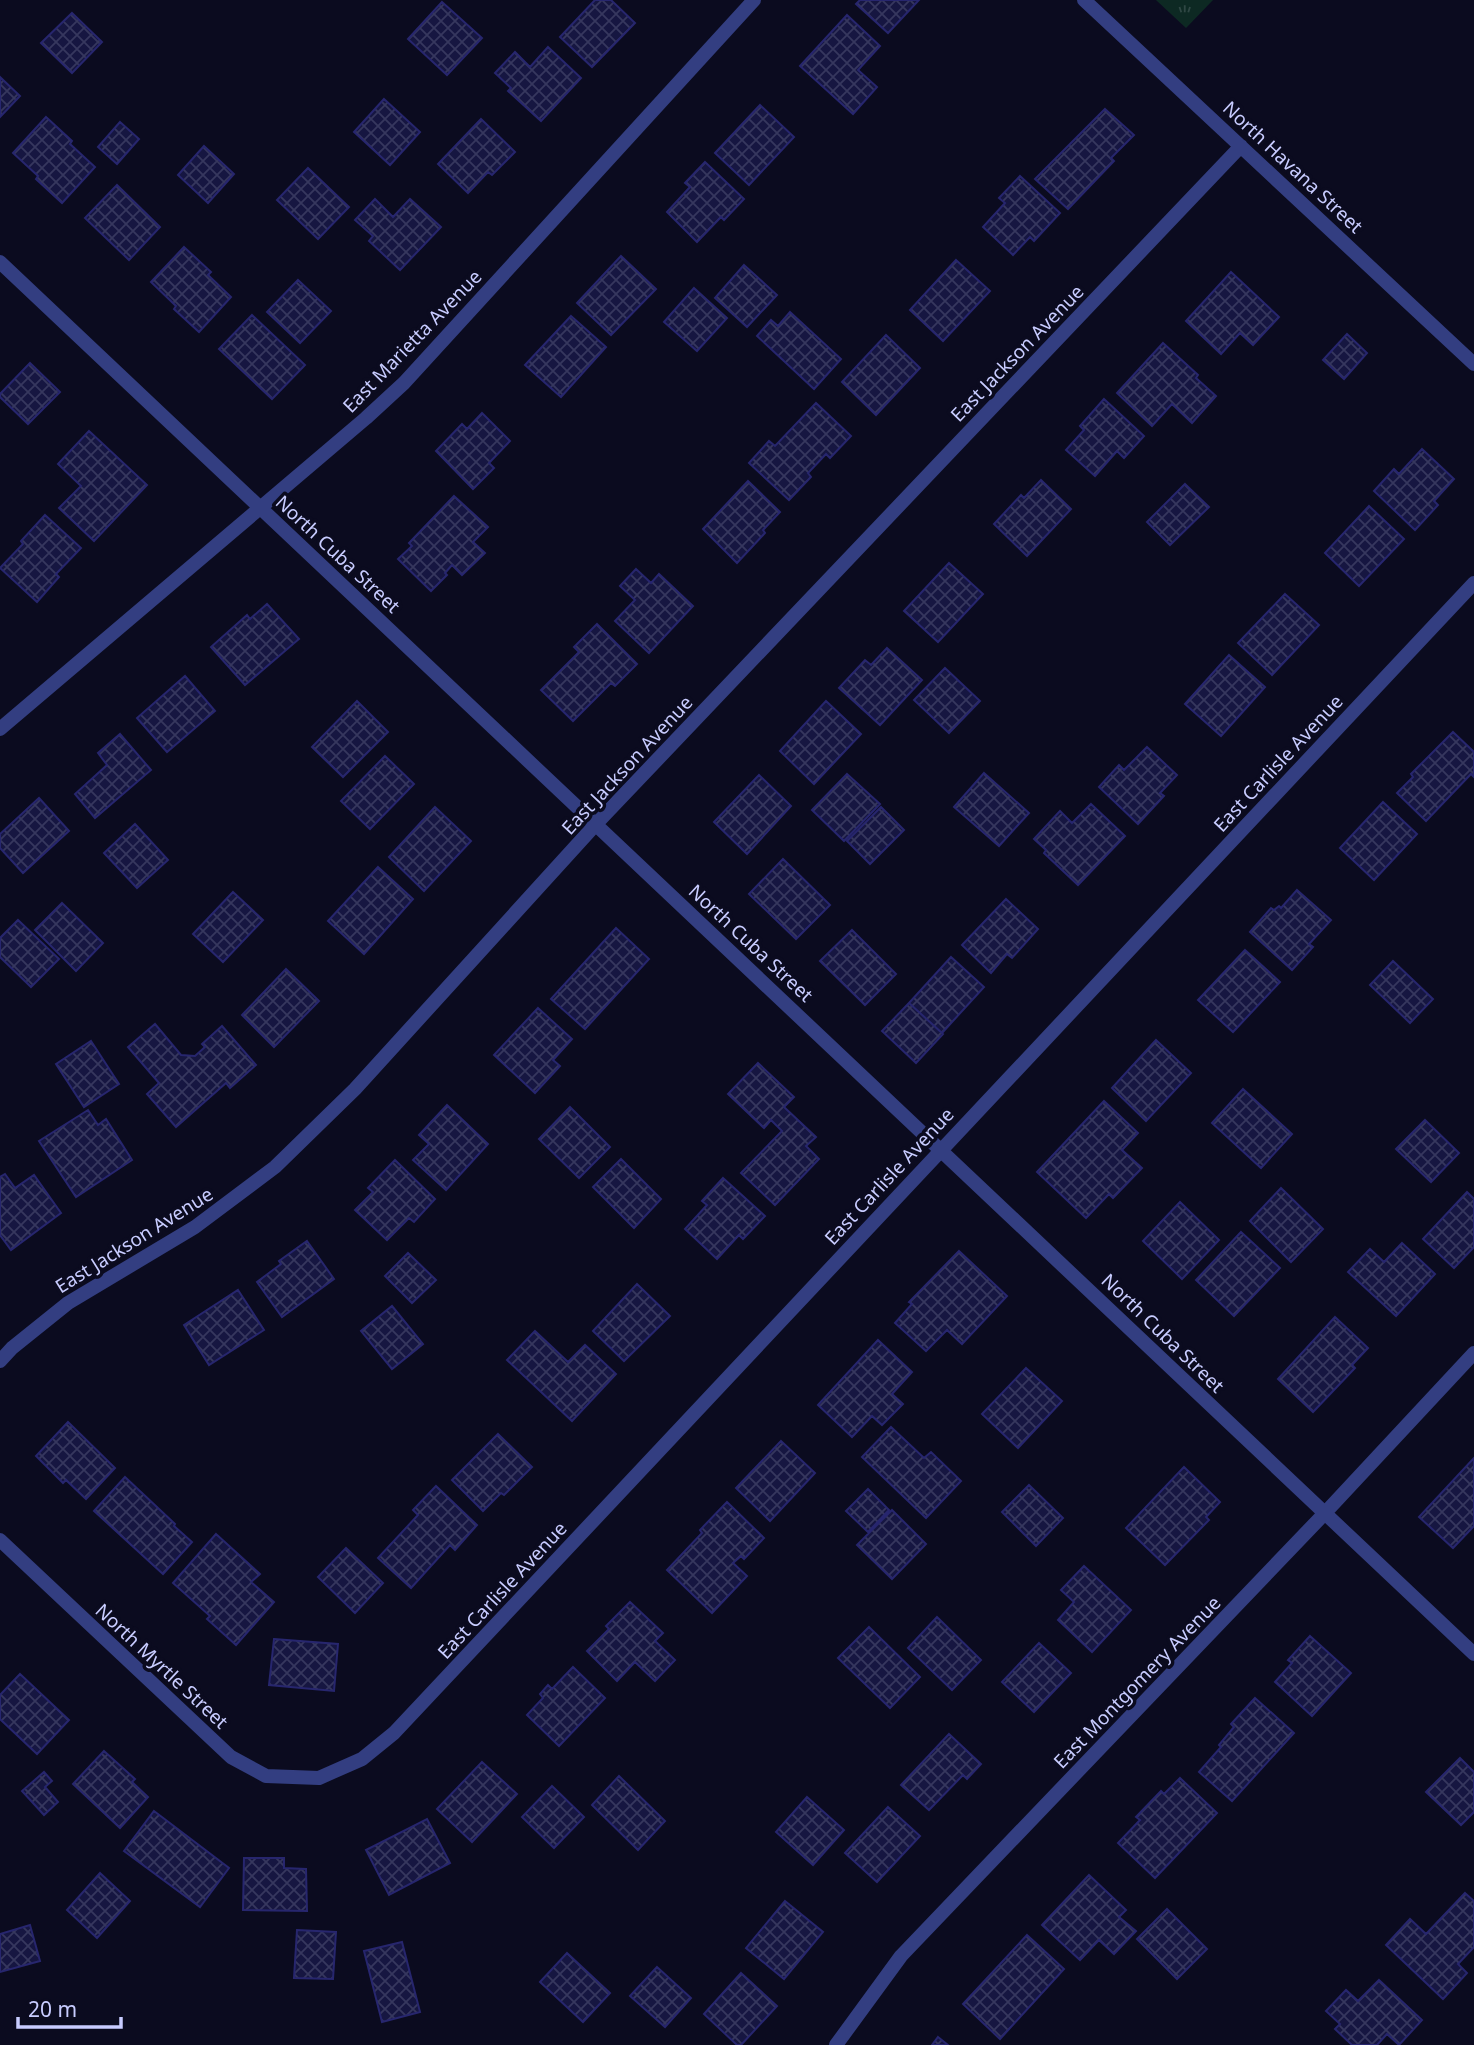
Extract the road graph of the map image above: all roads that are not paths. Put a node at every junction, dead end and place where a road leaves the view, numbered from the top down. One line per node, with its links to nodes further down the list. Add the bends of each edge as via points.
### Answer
1 (754, 0): 6 (street, East Marietta Avenue, via 404,383)
2 (1084, 0): 3 (street, North Havana Street)
3 (1241, 146): 5 (street, North Havana Street); 9 (street, East Jackson Avenue)
4 (0, 262): 6 (street, North Cuba Street)
5 (1474, 364)
6 (260, 507): 8 (street, East Marietta Avenue); 9 (street, North Cuba Street)
7 (1474, 583): 10 (street, East Carlisle Avenue)
8 (0, 729)
9 (596, 824): 10 (street, North Cuba Street); 12 (street, East Jackson Avenue, via 355,1089 275,1167 195,1227 68,1303)
10 (941, 1149): 13 (street, North Cuba Street); 16 (street, East Carlisle Avenue, via 394,1734 362,1759)
11 (1474, 1353): 13 (street, East Montgomery Avenue)
12 (0, 1361)
13 (1324, 1514): 15 (street, North Cuba Street); 17 (street, East Montgomery Avenue, via 901,1956)
14 (0, 1540): 16 (street, North Myrtle Street, via 231,1757 266,1776)
15 (1474, 1654)
16 (319, 1778)
17 (836, 2045)

